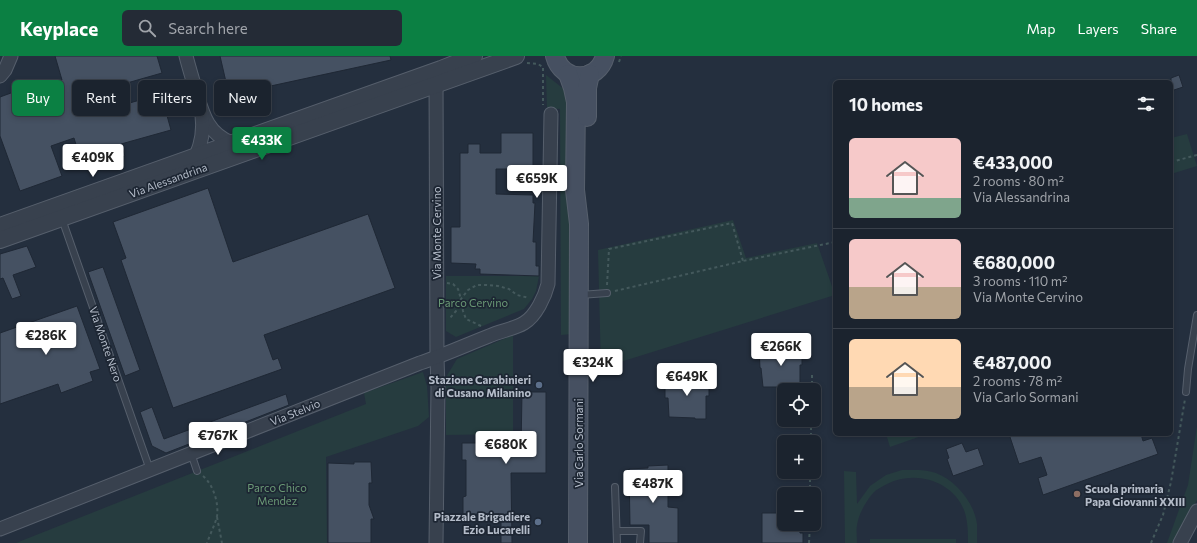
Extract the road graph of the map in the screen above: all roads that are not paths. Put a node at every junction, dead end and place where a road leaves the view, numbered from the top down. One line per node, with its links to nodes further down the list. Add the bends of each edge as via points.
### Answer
1 (11, 56): 9 (street)
2 (186, 56): 10 (street)
3 (474, 56): 7 (street, Via Alessandrina)
4 (516, 56): 11 (street, Via Alessandrina)
5 (605, 56): 8 (main road, via 602,66)
6 (554, 63): 8 (main road, via 578,76); 18 (main road, Via Carlo Sormani, via 574,88 575,190)
7 (442, 69): 11 (street, Via Monte Cervino, via 435,78); 15 (street, Via Alessandrina)
8 (590, 74): 18 (main road, Via Carlo Sormani, via 587,88 586,161)
9 (0, 76)
10 (193, 80)
11 (435, 84): 17 (street, Via Alessandrina); 24 (street, Via Monte Cervino)
12 (551, 114): 24 (street, Via Stelvio, via 548,284 545,294 535,312 525,322)
13 (202, 116): 16 (street, via 202,142)
14 (204, 116): 15 (street, via 213,131)
15 (232, 143): 16 (street, Via Alessandrina)
16 (196, 156): 19 (street, Via Alessandrina)
17 (61, 218): 20 (street, Via Alessandrina); 27 (lane, Via Monte Nero)
18 (579, 224): 22 (main road, Via Carlo Sormani)
19 (0, 226)
20 (0, 240)
21 (607, 293): 22 (lane)
22 (579, 295): 34 (main road, Via Carlo Sormani)
23 (1197, 315): 25 (lane)
24 (437, 358): 26 (street, Via Stelvio); 33 (street, Via Monte Cervino)
25 (1186, 392)
26 (191, 453): 27 (street, Via Stelvio); 28 (lane)
27 (150, 470): 31 (street, Via Stelvio)
28 (197, 471)
29 (615, 487): 32 (lane)
30 (1197, 511): 37 (street)
31 (0, 529)
32 (617, 531): 35 (lane); 36 (lane, via 641,531)
33 (436, 543)
34 (578, 543)
35 (617, 543)
36 (640, 543)
37 (1180, 543)

